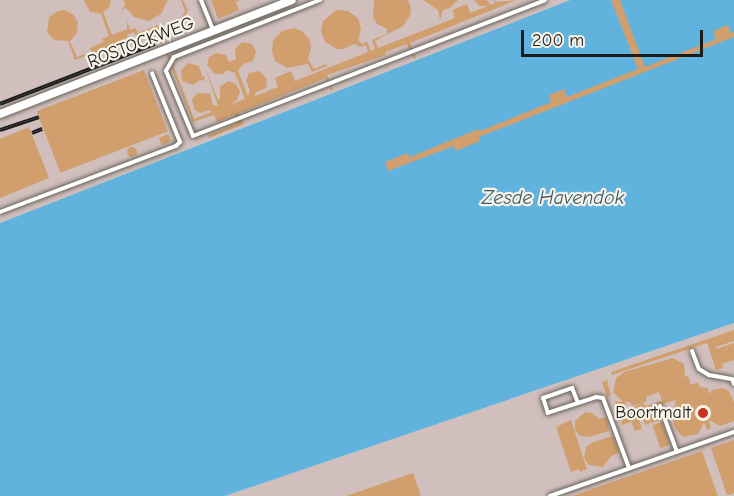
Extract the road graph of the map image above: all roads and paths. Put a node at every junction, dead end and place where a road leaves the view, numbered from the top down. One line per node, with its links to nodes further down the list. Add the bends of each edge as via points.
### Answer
1 (201, 0): 5 (lane)
2 (292, 0): 5 (street, ROSTOCKWEG)
3 (320, 0): 4 (lane, via 174,57 166,71 193,136)
4 (545, 0)
5 (214, 31): 7 (street, ROSTOCKWEG)
6 (152, 73): 8 (lane, via 180,142 176,146)
7 (0, 114)
8 (0, 212)
9 (692, 351): 10 (lane, via 699,369 709,375 725,376)
10 (734, 384)
11 (578, 403): 11 (lane, via 572,388 543,398 548,413); 15 (lane, via 603,398)
12 (660, 406): 14 (lane)
13 (734, 432): 14 (lane)
14 (677, 452): 15 (lane)
15 (629, 468): 16 (lane)
16 (550, 496)

